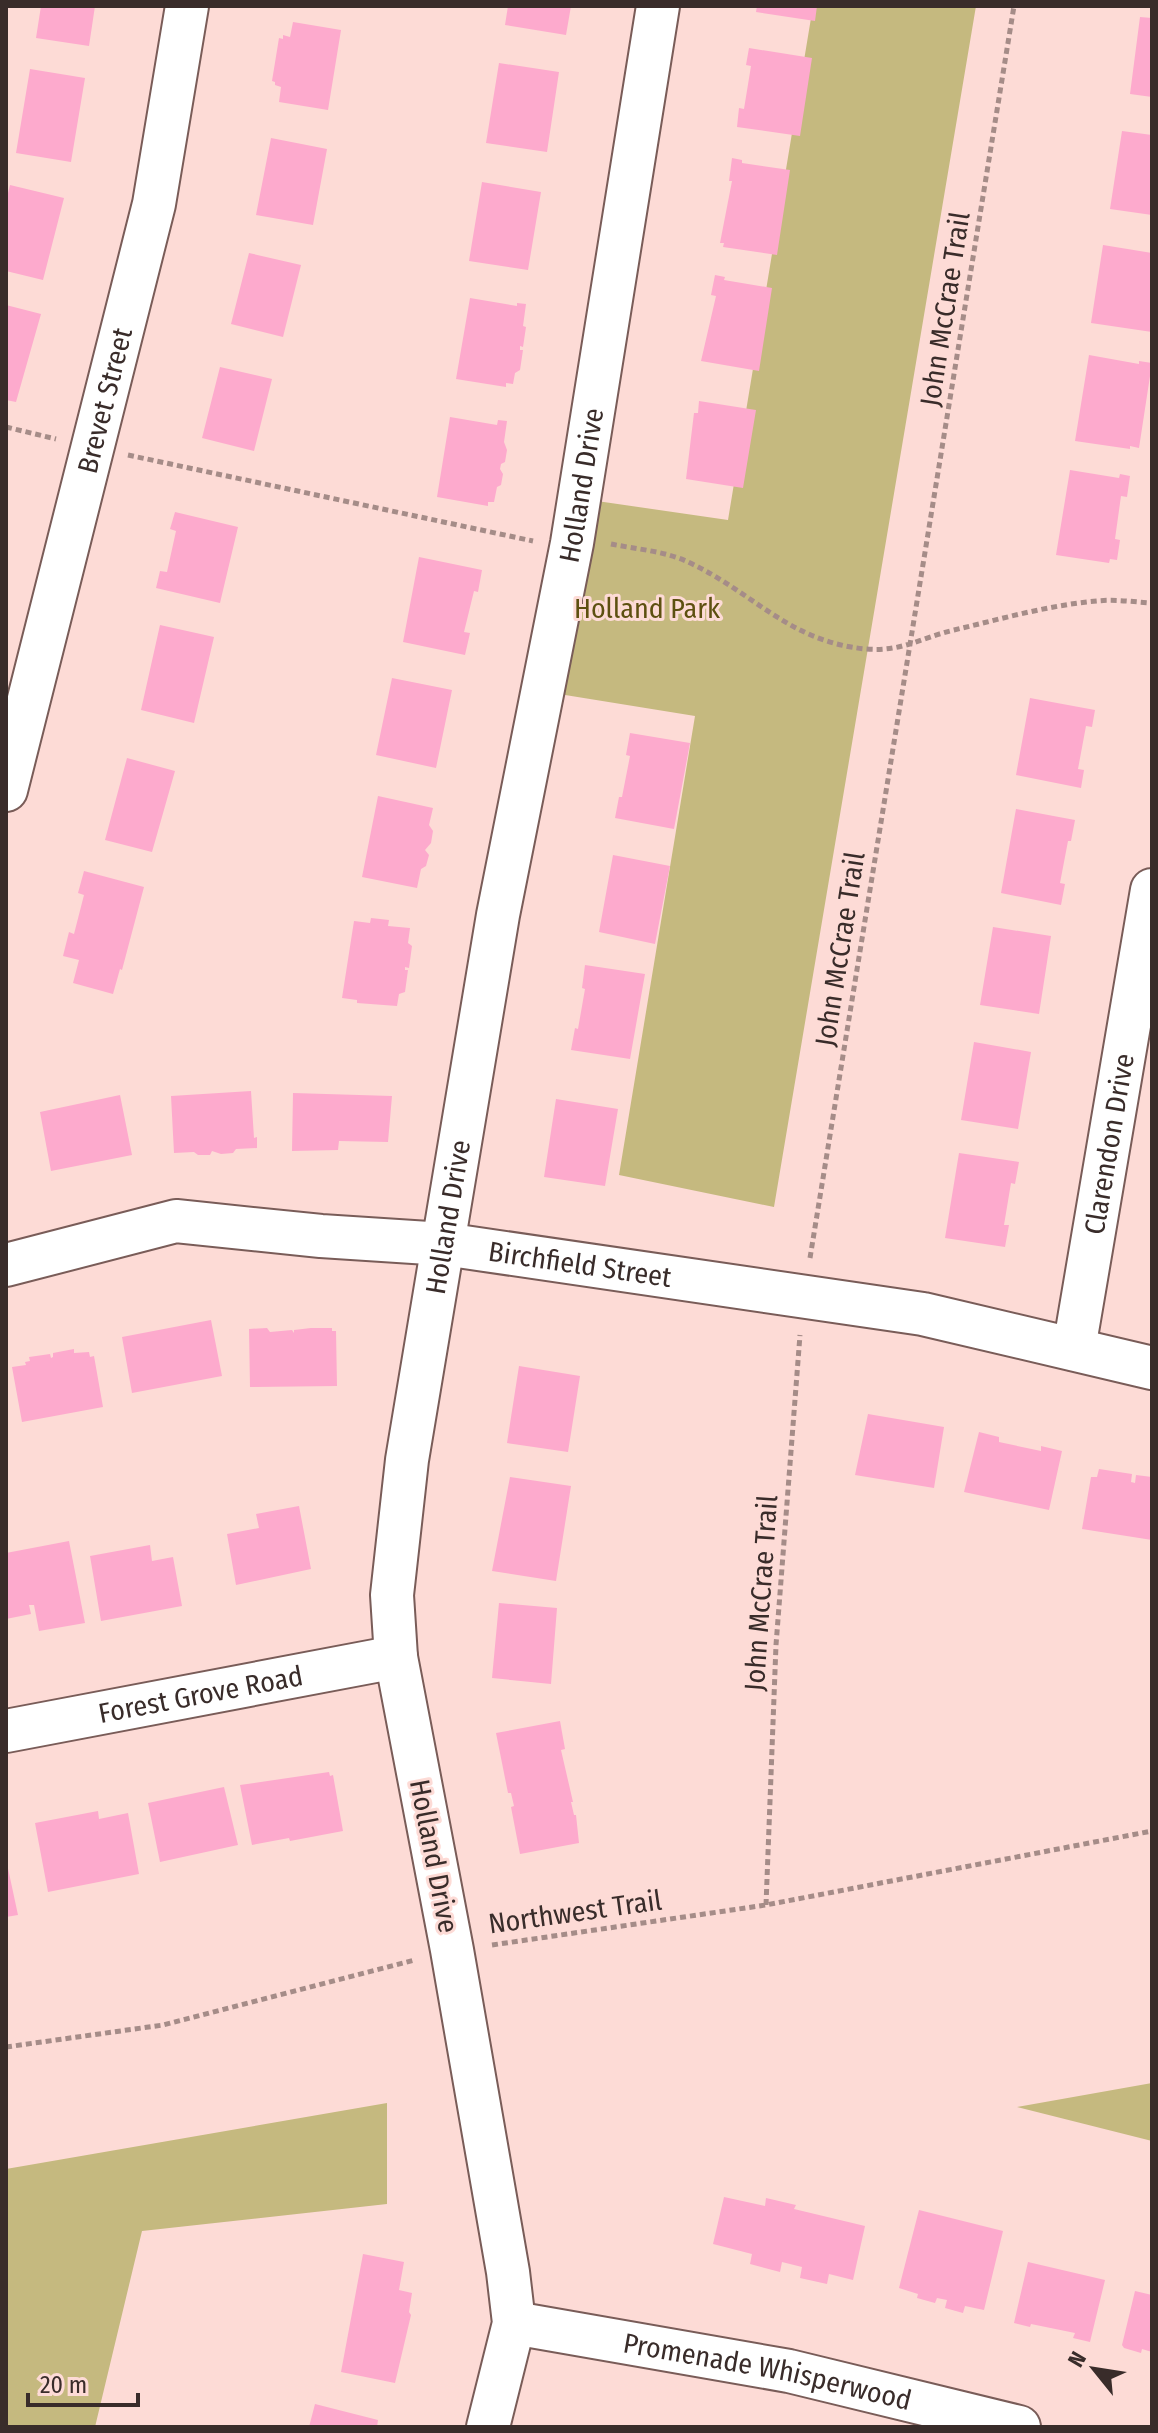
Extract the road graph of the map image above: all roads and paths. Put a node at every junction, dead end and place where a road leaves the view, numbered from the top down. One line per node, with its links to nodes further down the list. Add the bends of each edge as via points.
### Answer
1 (187, 6): 4 (street, Brevet Street, via 154,204)
2 (658, 6): 6 (street, Holland Drive, via 572,543 498,915)
3 (1014, 6): 8 (path, John McCrae Trail)
4 (6, 790)
5 (1152, 890): 9 (street, Clarendon Drive)
6 (444, 1244): 7 (street, Birchfield Street, via 176,1221); 8 (street, Birchfield Street); 11 (street, Holland Drive, via 407,1460 392,1595)
7 (6, 1265)
8 (803, 1297): 9 (street, Birchfield Street, via 923,1314); 14 (path, John McCrae Trail, via 776,1645)
9 (1074, 1349): 10 (street, Birchfield Street)
10 (1152, 1368)
11 (396, 1657): 12 (street, Forest Grove Road); 15 (street, Holland Drive)
12 (6, 1731)
13 (1152, 1831): 14 (path, Northwest Trail)
14 (766, 1905): 15 (path, Northwest Trail)
15 (452, 1950): 16 (path, Northwest Trail, via 163,2025); 17 (street, Holland Drive)
16 (6, 2047)
17 (514, 2323): 18 (street, Holland Drive); 19 (street, Promenade Whisperwood, via 789,2371)
18 (488, 2427)
19 (1019, 2427)

